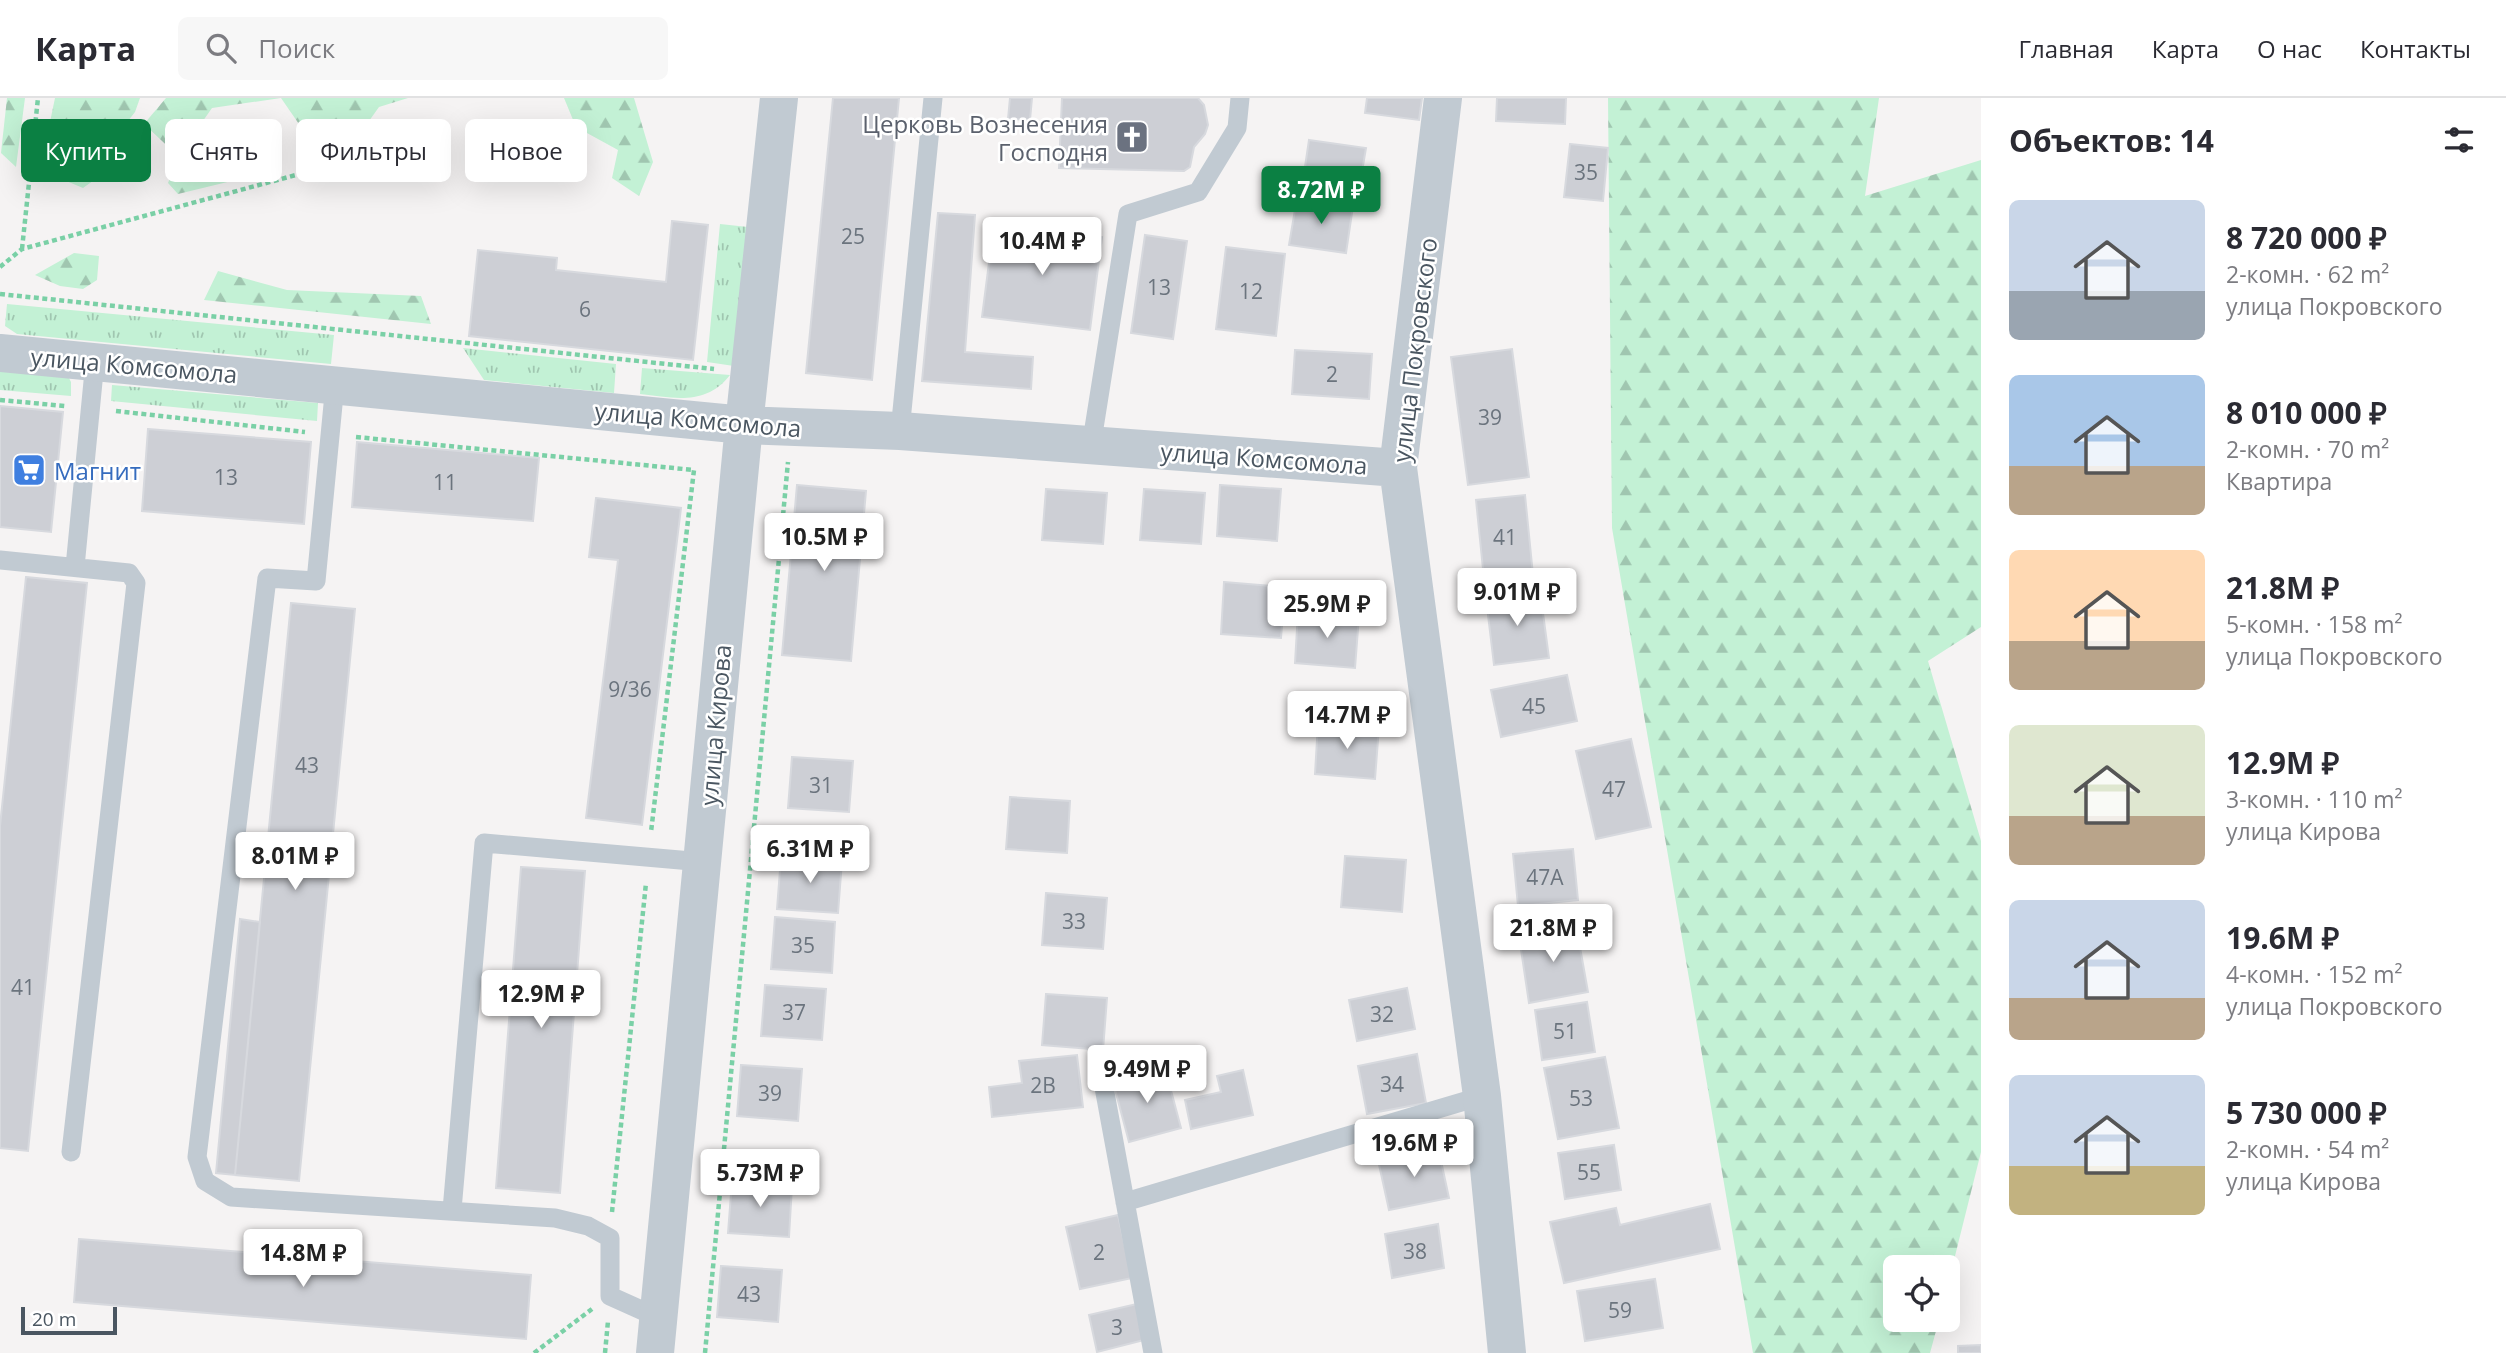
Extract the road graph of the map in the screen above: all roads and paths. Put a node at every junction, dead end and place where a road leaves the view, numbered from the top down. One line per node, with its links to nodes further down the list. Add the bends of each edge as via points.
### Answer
1 (38, 98): 7 (path)
2 (779, 98): 12 (street, улица Кирова)
3 (933, 98): 18 (lane)
4 (1240, 98): 20 (lane, via 1237,128 1198,192 1128,214)
5 (1443, 98): 21 (street, улица Покровского)
6 (296, 175): 7 (path)
7 (22, 249): 8 (path)
8 (0, 267)
9 (0, 294): 12 (path)
10 (0, 352): 11 (street, улица Комсомола)
11 (94, 361): 13 (street, улица Комсомола); 15 (lane)
12 (750, 373): 16 (street, улица Кирова)
13 (335, 384): 16 (street, улица Комсомола); 19 (lane)
14 (0, 400): 15 (path)
15 (90, 408): 19 (path); 23 (lane)
16 (744, 425): 17 (street, улица Комсомола); 25 (street, улица Кирова)
17 (791, 428): 18 (street, улица Комсомола); 35 (path)
18 (900, 431): 20 (street, улица Комсомола)
19 (330, 435): 24 (path, via 694,470); 30 (lane, via 316,581 267,578 197,1157 205,1181 231,1197)
20 (1091, 447): 21 (street, улица Комсомола)
21 (1398, 468): 27 (street, улица Покровского)
22 (0, 560): 23 (lane)
23 (75, 567): 28 (lane, via 129,573 136,583)
24 (648, 858): 25 (lane); 30 (lane, via 484,843); 31 (path)
25 (703, 862): 33 (street, улица Кирова)
26 (1104, 1082): 29 (lane)
27 (1482, 1096): 29 (lane); 37 (street, улица Покровского)
28 (71, 1152)
29 (1125, 1202): 36 (lane)
30 (452, 1210): 31 (lane, via 555,1218 588,1226)
31 (610, 1238): 32 (lane)
32 (610, 1296): 33 (lane); 34 (path)
33 (657, 1336)
34 (534, 1353)
35 (705, 1353)
36 (1153, 1353)
37 (1507, 1353)

